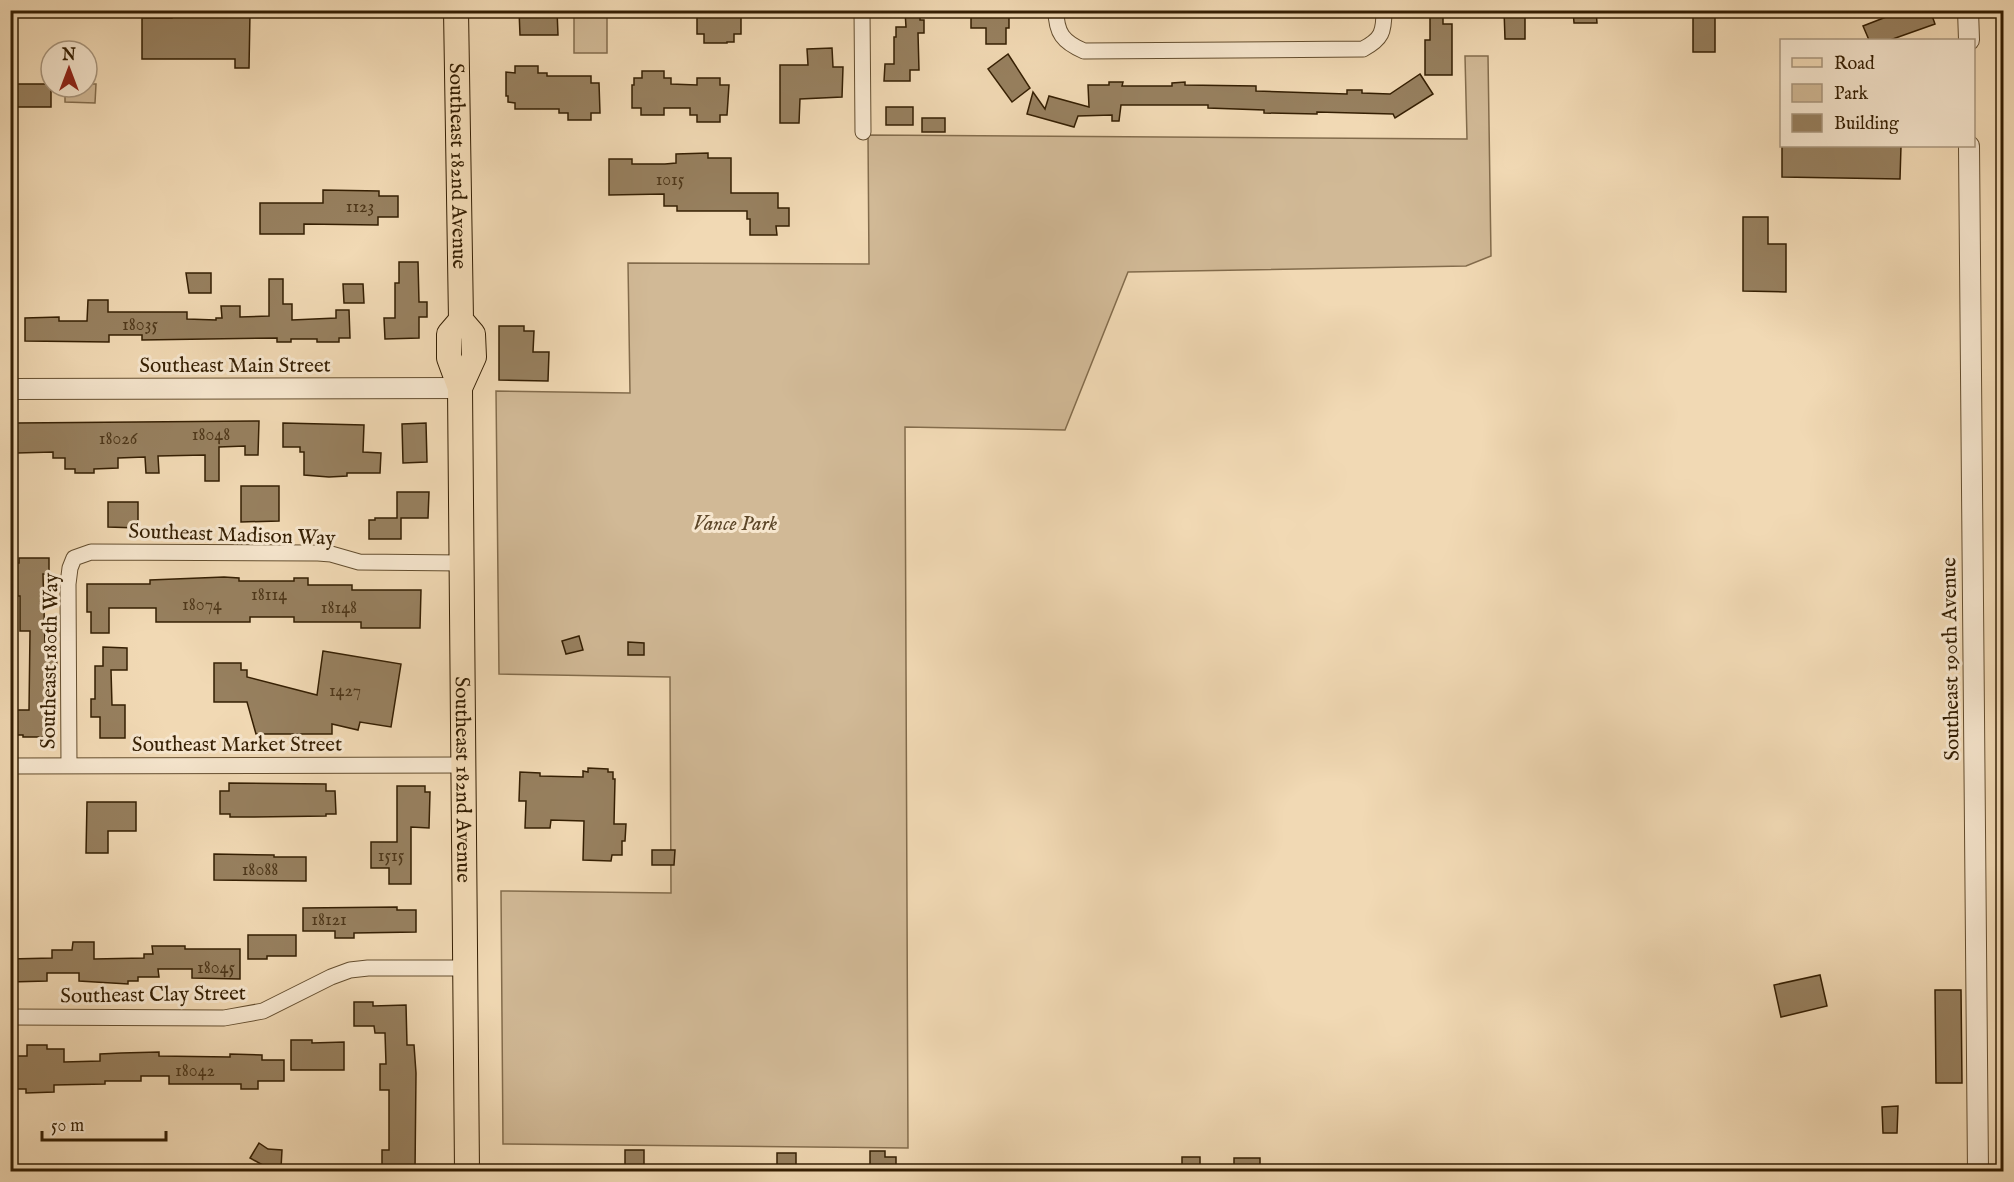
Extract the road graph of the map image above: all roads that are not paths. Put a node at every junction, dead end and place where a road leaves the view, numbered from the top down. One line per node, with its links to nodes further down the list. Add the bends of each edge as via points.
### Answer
1 (456, 10): 9 (main road, Southeast 182nd Avenue, via 461,320 473,334 474,357)
2 (862, 10): 7 (street)
3 (1056, 10): 4 (street, via 1056,25 1062,37 1084,51 1363,49 1375,43 1382,33)
4 (1384, 10)
5 (1968, 10): 6 (street)
6 (1968, 39)
7 (863, 132)
8 (1970, 147): 19 (street, Southeast 190th Avenue)
9 (460, 388): 10 (street, Southeast Main Street); 12 (main road, Southeast 182nd Avenue)
10 (10, 389)
11 (74, 558): 12 (street, Southeast Madison Way, via 91,552 318,553 359,562); 14 (street, Southeast 180th Way, via 68,584)
12 (462, 563): 15 (main road, Southeast 182nd Avenue)
13 (10, 765): 14 (street, Southeast Market Street)
14 (69, 765): 15 (street, Southeast Market Street)
15 (464, 765): 16 (main road, Southeast 182nd Avenue)
16 (466, 968): 17 (street, Southeast Clay Street, via 350,970 263,1011 224,1018); 18 (main road, Southeast 182nd Avenue)
17 (10, 1017)
18 (467, 1172)
19 (1978, 1172)

